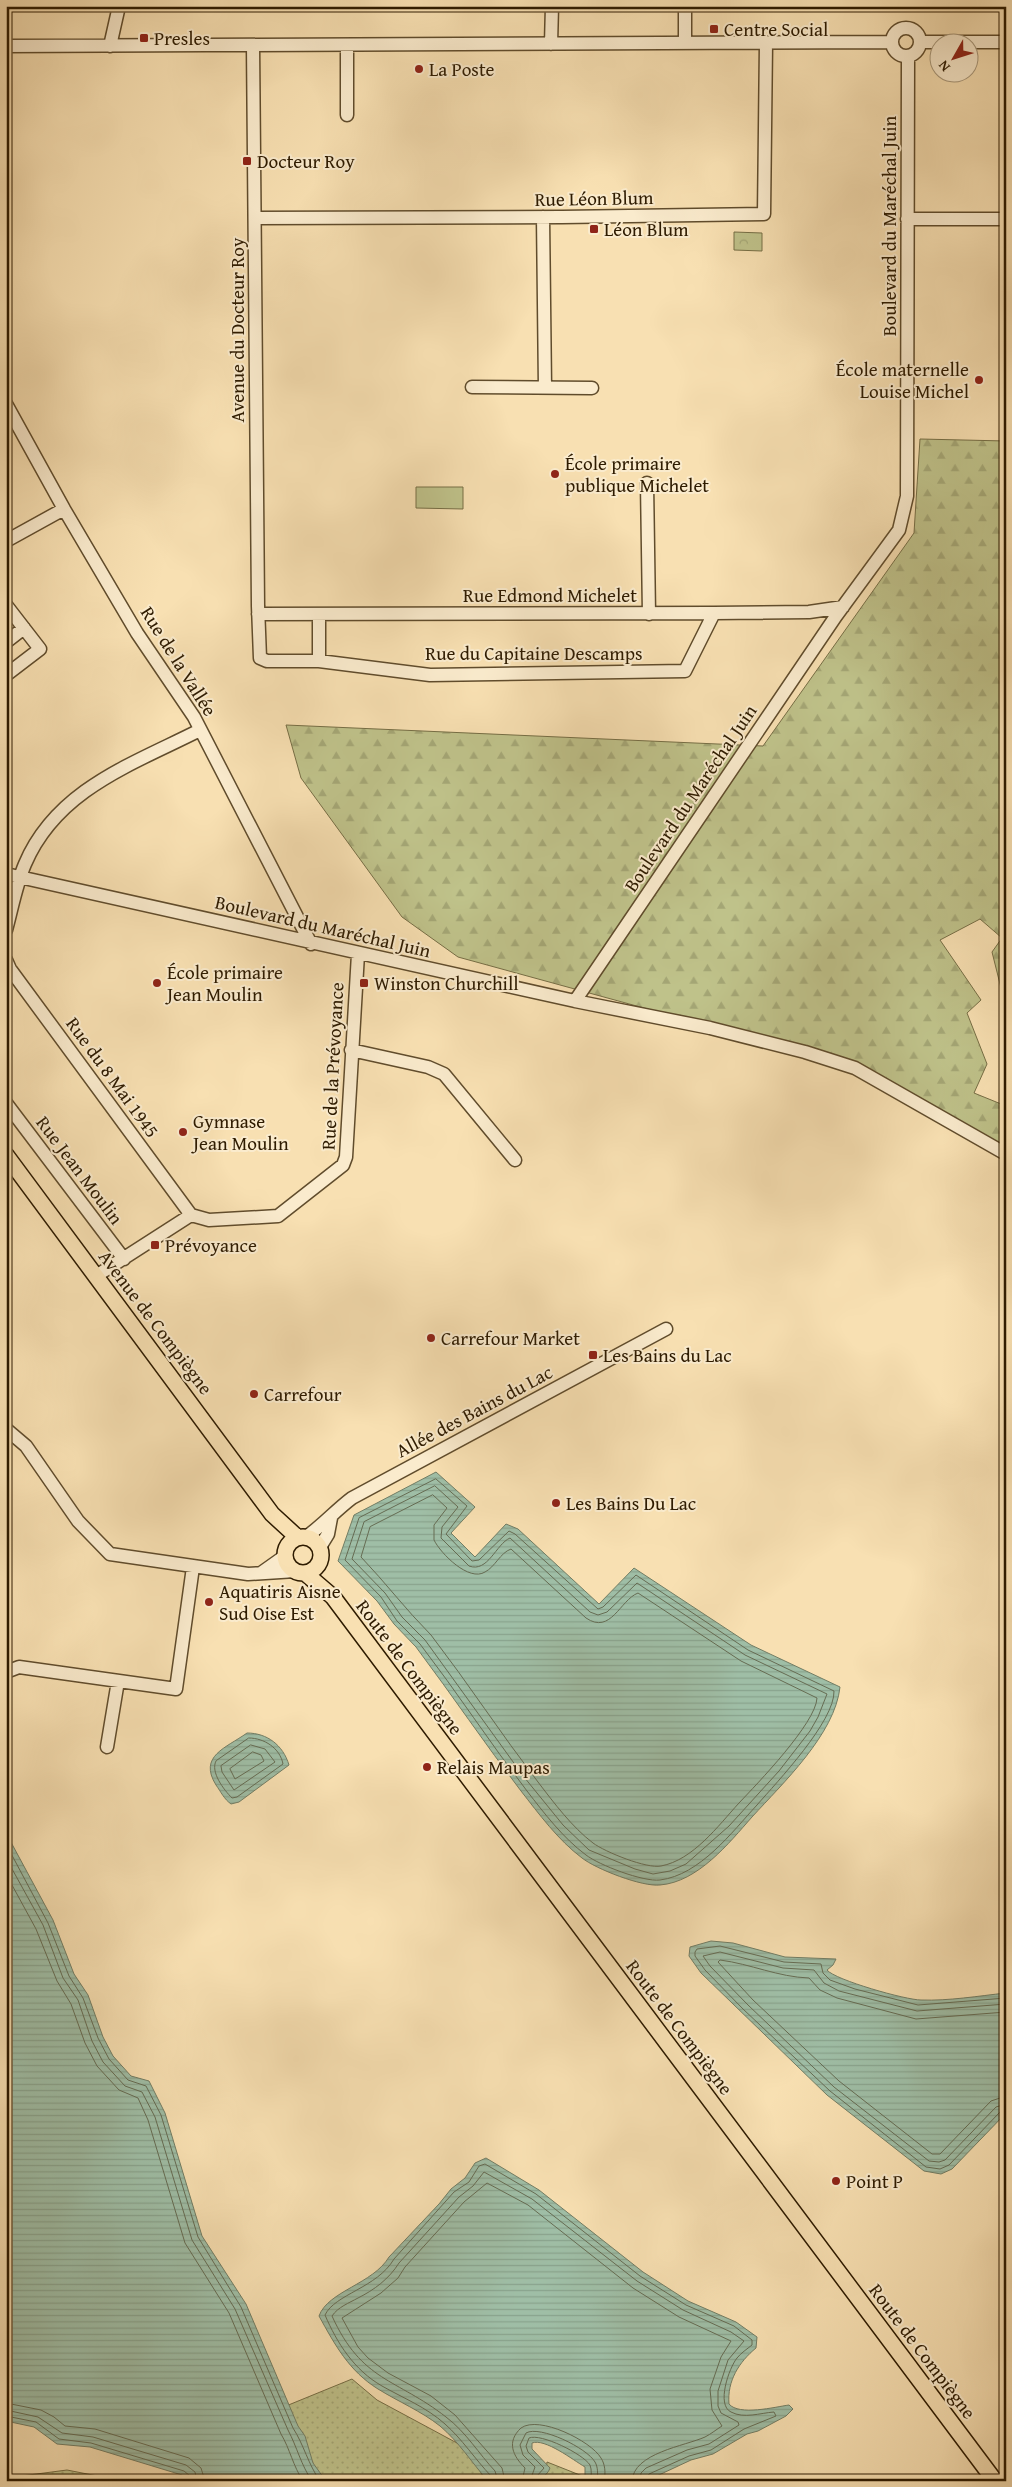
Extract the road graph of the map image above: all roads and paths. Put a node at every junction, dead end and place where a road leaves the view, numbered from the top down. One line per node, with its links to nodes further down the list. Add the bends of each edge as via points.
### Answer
1 (119, 6): 13 (street)
2 (552, 6): 9 (street)
3 (685, 6): 7 (street)
4 (892, 42): 5 (street, via 897,32 904,28 913,30); 8 (street); 14 (street, via 899,54)
5 (920, 42): 6 (street); 14 (street, via 915,53)
6 (1006, 42)
7 (685, 43): 8 (street); 9 (street)
8 (766, 43): 16 (street, Rue Léon Blum, via 764,214)
9 (551, 44): 11 (street)
10 (253, 45): 11 (street); 13 (street); 17 (street, Avenue du Docteur Roy)
11 (347, 45): 15 (street)
12 (6, 46): 13 (street)
13 (110, 46)
14 (908, 56): 18 (street, Boulevard du Maréchal Juin)
15 (347, 115)
16 (543, 217): 17 (street, Rue Léon Blum); 21 (street)
17 (255, 218): 30 (street, Avenue du Docteur Roy)
18 (907, 219): 19 (street); 28 (street, Boulevard du Maréchal Juin, via 907,496 899,530)
19 (1006, 219)
20 (472, 387): 21 (street)
21 (545, 388): 22 (street)
22 (592, 388)
23 (6, 404): 25 (street, Rue de la Vallée)
24 (647, 483): 32 (street)
25 (64, 509): 26 (street); 37 (street, Rue de la Vallée, via 137,633)
26 (6, 541)
27 (6, 605): 33 (street)
28 (843, 607): 29 (street, Rue Edmond Michelet, via 809,612); 45 (street, Boulevard du Maréchal Juin)
29 (714, 613): 32 (street, Rue Edmond Michelet); 35 (street, Rue du Capitaine Descamps, via 685,671 430,675)
30 (258, 614): 31 (street, Rue Edmond Michelet); 35 (street, Rue du Capitaine Descamps, via 260,658 267,661)
31 (319, 614): 32 (street, Rue Edmond Michelet); 35 (street)
32 (649, 614)
33 (24, 628): 34 (street); 36 (street, via 40,649)
34 (6, 642)
35 (319, 661)
36 (6, 675)
37 (200, 730): 39 (street, via 83,791 47,825 26,862); 42 (street, Rue de la Vallée)
38 (6, 874): 39 (street, Boulevard du Maréchal Juin)
39 (19, 882): 40 (street); 41 (street); 42 (street, Boulevard du Maréchal Juin, via 228,923)
40 (6, 896)
41 (6, 930)
42 (312, 944): 43 (street, Boulevard du Maréchal Juin)
43 (358, 954): 45 (street, Boulevard du Maréchal Juin); 46 (street, Rue de la Prévoyance)
44 (6, 960): 51 (street, Rue du 8 Mai 1945)
45 (575, 1001): 48 (street, via 710,1028 854,1068)
46 (351, 1050): 50 (street, via 428,1067 444,1074); 51 (street, Rue de la Prévoyance, via 343,1165 278,1216 209,1220)
47 (6, 1103): 52 (street, Rue Jean Moulin)
48 (1006, 1154)
49 (6, 1155): 53 (main road, Avenue de Compiègne)
50 (514, 1160)
51 (191, 1215): 52 (street)
52 (124, 1259): 53 (street)
53 (96, 1276): 57 (main road, Avenue de Compiègne)
54 (666, 1328): 56 (street, Allée des Bains du Lac, via 352,1498)
55 (6, 1429): 59 (street, via 26,1446 78,1521 110,1554)
56 (331, 1518): 57 (street, Allée des Bains du Lac); 58 (street, Allée des Bains du Lac)
57 (294, 1544): 58 (main road, via 314,1540); 60 (street, Allée des Bains du Lac); 61 (main road, via 288,1565)
58 (320, 1554): 61 (main road, via 314,1569); 62 (main road)
59 (192, 1567): 60 (street, via 248,1574); 64 (street, via 176,1689)
60 (261, 1572): 61 (street)
61 (301, 1572): 62 (main road)
62 (333, 1597): 66 (main road, Route de Compiègne)
63 (6, 1672): 64 (street, via 19,1667)
64 (118, 1681): 65 (street)
65 (107, 1747)
66 (995, 2481)

